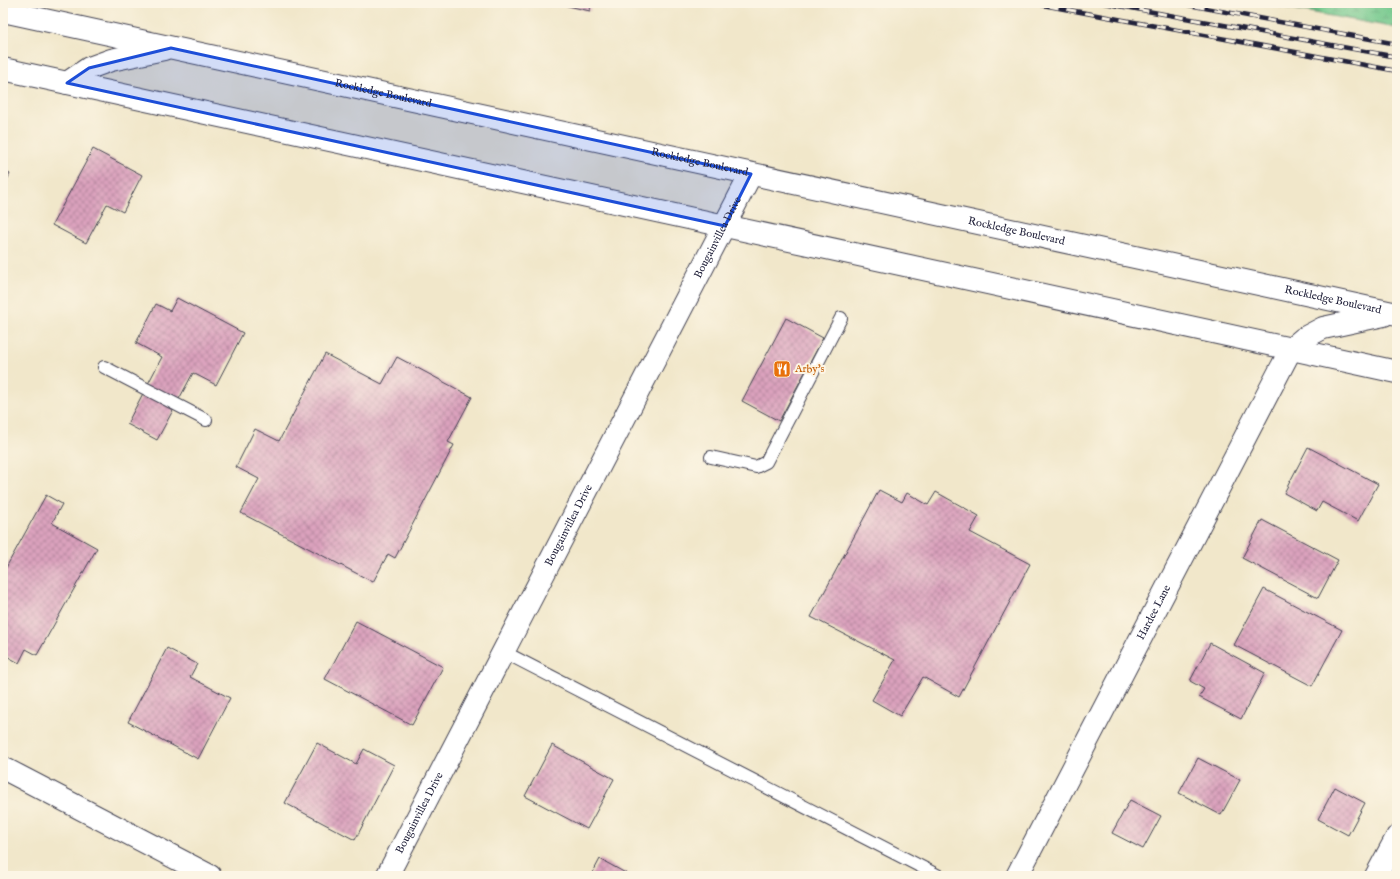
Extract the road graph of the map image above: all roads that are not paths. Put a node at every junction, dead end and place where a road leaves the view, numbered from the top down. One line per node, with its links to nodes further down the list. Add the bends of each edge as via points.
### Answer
1 (3, 11): 2 (main road, Rockledge Boulevard)
2 (171, 48): 4 (main road, via 111,60 89,68); 5 (main road, Rockledge Boulevard)
3 (3, 69): 4 (main road)
4 (67, 83): 6 (main road)
5 (751, 174): 6 (main road, Bougainvillea Drive); 7 (main road, Rockledge Boulevard)
6 (725, 226): 9 (main road); 14 (main road, Bougainvillea Drive)
7 (1394, 314): 9 (main road, via 1323,328 1304,338)
8 (841, 318): 13 (lane, via 766,462 756,467)
9 (1291, 349): 11 (main road); 20 (main road, Hardee Lane)
10 (104, 367): 12 (lane)
11 (1397, 372)
12 (206, 420)
13 (711, 457)
14 (504, 652): 18 (main road, Bougainvillea Drive); 19 (lane)
15 (3, 768): 17 (main road)
16 (1397, 837): 21 (main road)
17 (210, 876)
18 (387, 876)
19 (939, 876)
20 (1017, 876)
21 (1376, 876)

